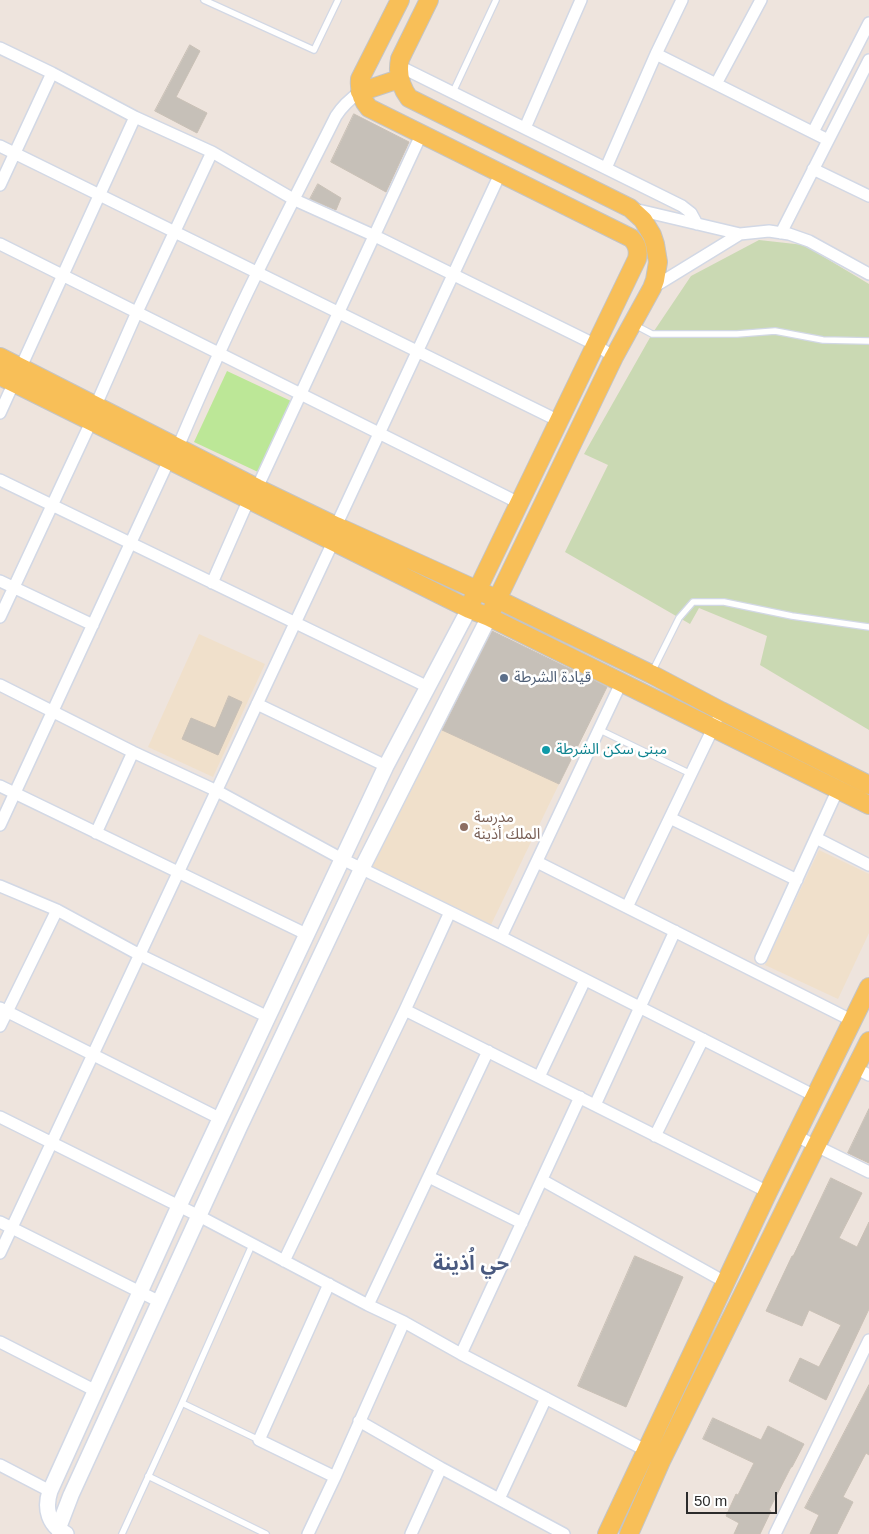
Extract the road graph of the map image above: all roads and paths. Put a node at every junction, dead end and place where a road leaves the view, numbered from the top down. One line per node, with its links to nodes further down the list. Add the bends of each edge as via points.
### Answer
1 (204, 0): 2 (lane, via 314,50)
2 (338, 0)
3 (400, 0): 17 (main road, via 363,72)
4 (429, 0): 13 (main road, via 400,59)
5 (496, 0): 18 (lane)
6 (581, 0): 20 (street)
7 (682, 0): 11 (street)
8 (761, 0): 16 (street)
9 (869, 23): 21 (street)
10 (0, 48): 14 (street)
11 (656, 54): 16 (street); 27 (street)
12 (869, 60): 15 (street)
13 (399, 72): 17 (main road); 18 (street); 34 (main road, via 401,86 409,98)
14 (52, 73): 19 (street); 26 (street)
15 (864, 80): 23 (street)
16 (716, 84): 21 (street)
17 (360, 92): 22 (main road, via 365,104 374,112); 33 (street, via 336,116)
18 (453, 92): 20 (street)
19 (135, 117): 25 (street); 31 (street)
20 (525, 128): 27 (street)
21 (812, 132): 23 (street)
22 (421, 135): 29 (main road); 40 (street)
23 (828, 140): 28 (street)
24 (0, 146): 26 (street)
25 (212, 152): 33 (street); 36 (street)
26 (15, 153): 30 (street); 31 (street)
27 (606, 168): 35 (street, via 682,206)
28 (813, 169): 32 (street); 37 (street)
29 (500, 174): 42 (main road, via 631,238); 44 (street)
30 (0, 185)
31 (100, 195): 36 (street); 46 (street)
32 (869, 196)
33 (295, 200): 40 (street); 43 (street)
34 (630, 208): 35 (street); 39 (main road)
35 (698, 224): 38 (street)
36 (175, 232): 43 (street); 48 (street)
37 (781, 233): 38 (street); 45 (street, via 809,241)
38 (740, 234): 47 (street)
39 (652, 235): 42 (main road); 47 (main road, via 658,262)
40 (374, 236): 44 (street); 49 (street)
41 (0, 244): 46 (street)
42 (637, 246): 52 (main road, via 637,259)
43 (257, 272): 49 (street); 54 (street)
44 (453, 274): 52 (street); 53 (street)
45 (869, 274)
46 (63, 275): 48 (street); 57 (street)
47 (652, 288): 50 (main road)
48 (137, 312): 54 (street); 59 (street)
49 (339, 312): 53 (street); 58 (street)
50 (633, 324): 51 (lane, via 652,334 775,331 823,340); 55 (main road)
51 (869, 341)
52 (596, 346): 55 (street); 61 (main road)
53 (417, 350): 61 (street); 63 (street)
54 (219, 353): 58 (street); 64 (street)
55 (614, 357): 75 (main road)
56 (0, 358): 57 (main road)
57 (12, 376): 59 (main road); 60 (street); 62 (main road)
58 (301, 393): 63 (street); 66 (street)
59 (96, 405): 64 (main road)
60 (0, 413)
61 (559, 420): 67 (main road)
62 (91, 422): 64 (main road); 68 (street)
63 (379, 432): 67 (street); 69 (street)
64 (173, 453): 66 (main road); 70 (street)
65 (0, 480): 68 (street)
66 (253, 494): 69 (main road); 72 (street)
67 (519, 503): 74 (main road)
68 (52, 505): 70 (street); 73 (street)
69 (335, 534): 74 (main road); 76 (main road); 79 (street)
70 (131, 543): 72 (street); 80 (street)
71 (0, 580): 73 (street)
72 (212, 583): 79 (street)
73 (14, 587): 77 (street); 80 (street)
74 (476, 590): 75 (main road); 76 (main road)
75 (497, 599): 78 (main road); 82 (main road)
76 (469, 609): 78 (main road); 85 (street)
77 (0, 617)
78 (489, 618): 83 (main road); 107 (street)
79 (295, 623): 85 (street); 86 (street)
80 (93, 625): 87 (street)
81 (869, 627): 82 (lane, via 724,602 693,602 679,618)
82 (651, 674): 88 (main road)
83 (621, 683): 89 (main road); 90 (street)
84 (0, 685): 87 (street)
85 (428, 687): 92 (street)
86 (257, 704): 92 (street); 97 (street)
87 (53, 711): 91 (street); 98 (street)
88 (721, 711): 89 (street); 94 (main road)
89 (712, 728): 93 (street); 96 (main road)
90 (600, 730): 93 (lane); 105 (street)
91 (133, 752): 97 (street); 102 (street)
92 (386, 766): 104 (street)
93 (691, 774): 100 (street)
94 (869, 785)
95 (0, 786): 98 (street)
96 (838, 789): 99 (main road); 103 (street)
97 (217, 790): 104 (street); 108 (street)
98 (15, 793): 101 (street); 102 (street)
99 (869, 805)
100 (670, 818): 109 (street); 111 (street)
101 (0, 825)
102 (96, 833): 108 (street)
103 (816, 838): 106 (street); 109 (street)
104 (342, 859): 107 (street); 115 (street)
105 (537, 862): 111 (street); 116 (street)
106 (869, 865)
107 (362, 868): 113 (street); 138 (street)
108 (178, 872): 115 (street); 117 (street)
109 (797, 880): 118 (street)
110 (0, 886): 112 (street)
111 (627, 907): 114 (street)
112 (57, 910): 117 (street); 122 (street)
113 (450, 912): 116 (street); 123 (street)
114 (675, 931): 121 (street); 125 (street)
115 (306, 934): 124 (street)
116 (501, 937): 119 (street)
117 (140, 955): 124 (street); 130 (street)
118 (761, 958)
119 (584, 980): 121 (street); 132 (street)
120 (869, 987): 125 (main road)
121 (640, 1008): 127 (street); 135 (street)
122 (4, 1010): 126 (street); 130 (street)
123 (405, 1010): 129 (street); 154 (street)
124 (268, 1016): 137 (street)
125 (854, 1021): 133 (main road)
126 (0, 1026)
127 (702, 1039): 133 (street); 139 (street)
128 (869, 1041): 131 (main road)
129 (488, 1051): 132 (street); 144 (street)
130 (93, 1054): 137 (street); 141 (street)
131 (862, 1072): 142 (main road)
132 (539, 1076): 134 (street)
133 (815, 1096): 140 (main road)
134 (580, 1097): 135 (street); 145 (street)
135 (594, 1105): 139 (street)
136 (0, 1116): 141 (street)
137 (221, 1119): 138 (street); 147 (street)
138 (239, 1128): 148 (street)
139 (655, 1136): 146 (street)
140 (796, 1136): 142 (street); 146 (main road)
141 (52, 1142): 147 (street); 151 (street)
142 (816, 1146): 143 (street); 170 (main road)
143 (869, 1172)
144 (429, 1177): 150 (street); 159 (street)
145 (542, 1180): 150 (street); 155 (street)
146 (768, 1192): 155 (main road)
147 (179, 1206): 148 (street); 157 (street)
148 (199, 1216): 152 (street); 158 (street)
149 (0, 1222): 151 (street)
150 (522, 1223): 163 (street)
151 (12, 1228): 153 (street); 157 (street)
152 (252, 1245): 154 (street); 166 (lane)
153 (0, 1253)
154 (284, 1261): 156 (street)
155 (725, 1282): 169 (main road)
156 (329, 1284): 159 (street); 168 (street)
157 (140, 1292): 158 (street); 164 (street)
158 (160, 1302): 177 (street, via 71,1495)
159 (368, 1305): 160 (street)
160 (404, 1322): 163 (street); 167 (street)
161 (869, 1340): 185 (street)
162 (0, 1342): 164 (street)
163 (461, 1354): 165 (street)
164 (94, 1390): 175 (street)
165 (546, 1398): 169 (street); 176 (street)
166 (182, 1403): 168 (lane); 173 (lane)
167 (359, 1421): 172 (street); 174 (street)
168 (259, 1440): 174 (street)
169 (646, 1450): 170 (street); 183 (main road)
170 (662, 1459): 184 (main road)
171 (0, 1465): 175 (street)
172 (442, 1468): 176 (street); 181 (street)
173 (148, 1476): 178 (lane); 179 (lane)
174 (335, 1477): 180 (street)
175 (50, 1491): 177 (street, via 47,1510 50,1519)
176 (500, 1499): 182 (street)
177 (62, 1532)
178 (122, 1534)
179 (266, 1534)
180 (308, 1534)
181 (411, 1534)
182 (564, 1534)
183 (608, 1534)
184 (629, 1534)
185 (775, 1534)

